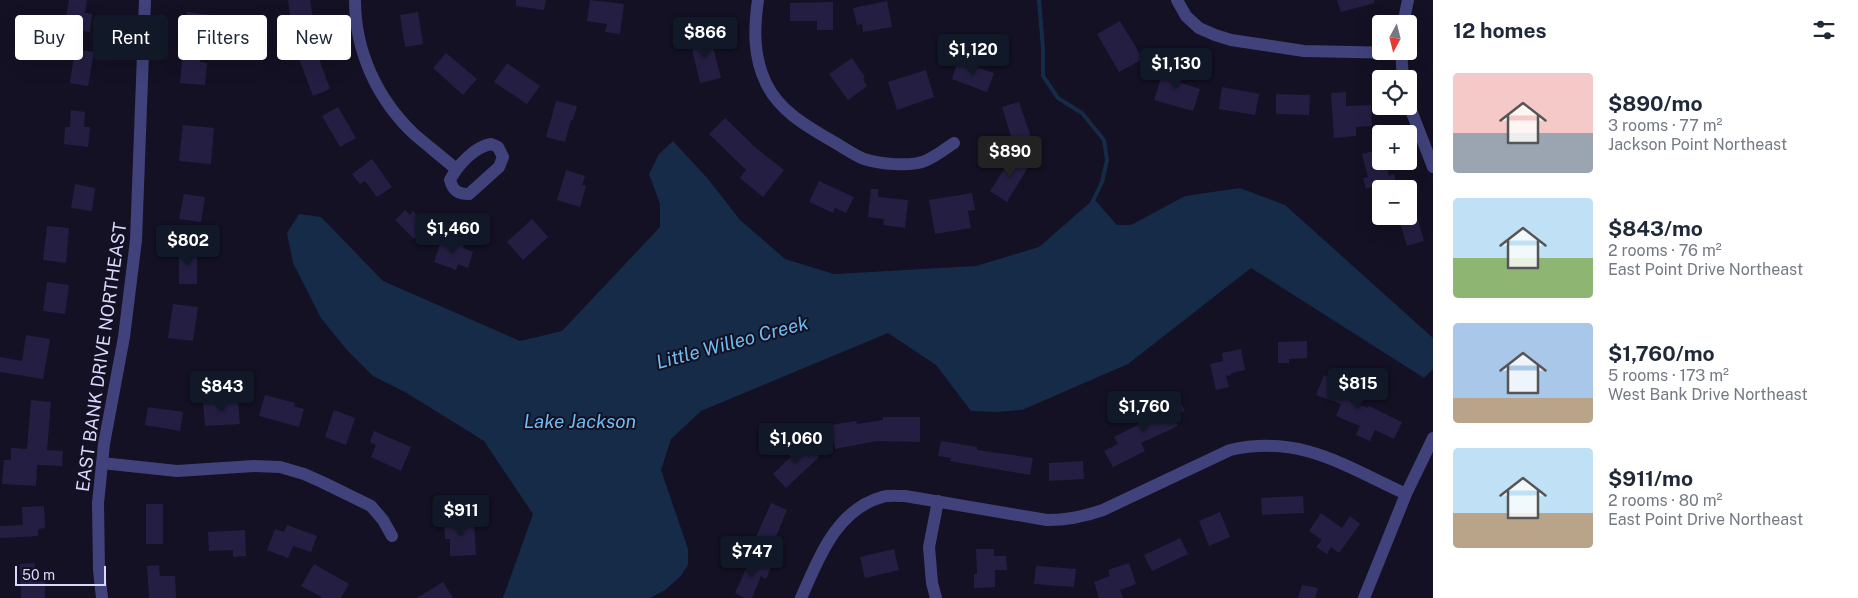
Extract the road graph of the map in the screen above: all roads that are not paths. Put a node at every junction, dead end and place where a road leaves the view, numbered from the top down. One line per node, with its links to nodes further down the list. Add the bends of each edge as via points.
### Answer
1 (145, 0): 13 (street, EAST BANK DRIVE NORTHEAST, via 136,240 124,337)
2 (355, 0): 11 (street, via 361,49 383,96 413,133)
3 (758, 0): 9 (street, via 755,41 761,71 779,104 794,118 864,158 880,163 924,162)
4 (1177, 0): 7 (street, via 1186,16 1199,28 1231,40 1304,51)
5 (1408, 0): 6 (street)
6 (1405, 15)
7 (1372, 52)
8 (1413, 115): 10 (street)
9 (954, 143)
10 (1433, 167)
11 (456, 169)
12 (1433, 438): 14 (street)
13 (102, 463): 16 (street, via 177,471 280,467 313,478 371,506); 17 (street, EAST BANK DRIVE NORTHEAST, via 98,503)
14 (1406, 494): 15 (street, via 1316,452 1295,447 1251,445 1222,453 1083,517 1047,520); 20 (street)
15 (938, 501): 18 (street, via 906,496 883,497 845,518 831,536); 19 (street, via 929,547)
16 (392, 536)
17 (102, 598)
18 (802, 598)
19 (936, 598)
20 (1364, 598)

